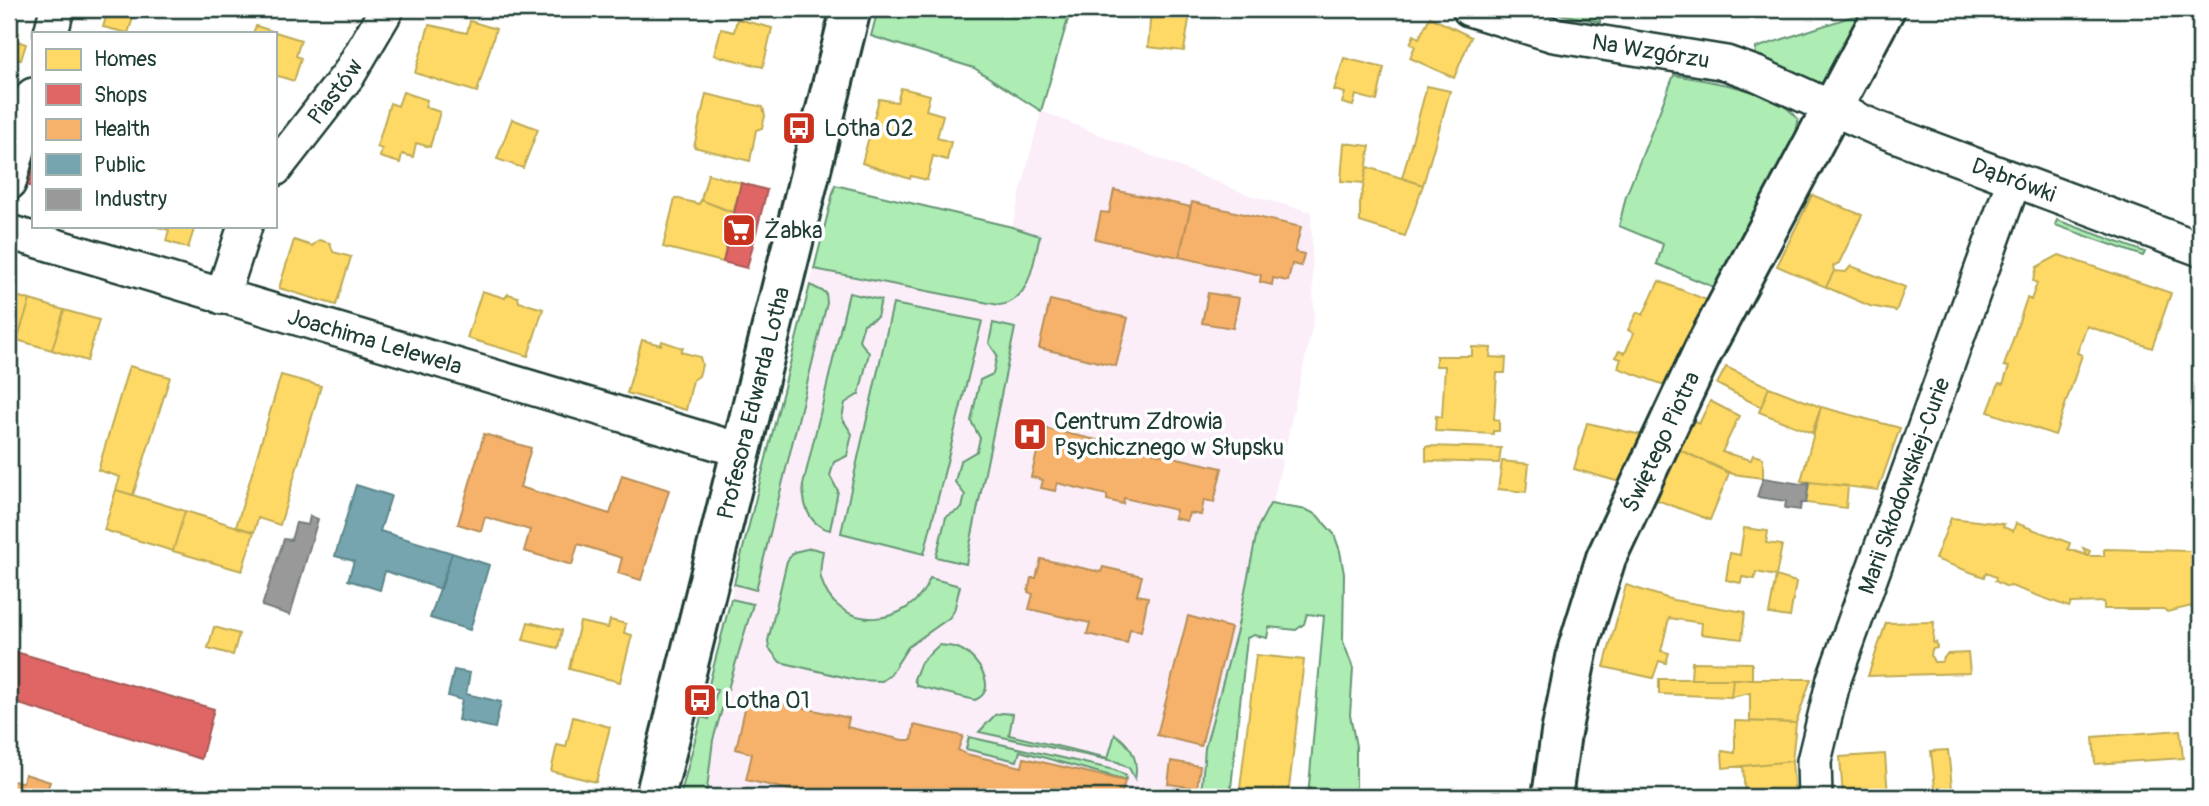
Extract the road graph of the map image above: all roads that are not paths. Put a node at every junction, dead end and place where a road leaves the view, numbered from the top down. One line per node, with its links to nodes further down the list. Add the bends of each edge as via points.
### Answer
1 (57, 9): 6 (street)
2 (387, 9): 9 (street, Piastów, via 349,75)
3 (851, 9): 16 (main road, Profesora Edwarda Lotha)
4 (1469, 9): 8 (street, Na Wzgórzu, via 1554,35 1726,63)
5 (1885, 9): 8 (main road, Świętego Piotra)
6 (51, 32)
7 (32, 99): 11 (street)
8 (1830, 107): 10 (street, Dąbrówki); 18 (main road, Świętego Piotra, via 1704,349 1606,558 1578,648)
9 (276, 168)
10 (2014, 180): 14 (street, Dąbrówki); 19 (street, Marii Skłodowskiej-Curie, via 1835,679 1814,761)
11 (9, 183)
12 (243, 228): 15 (street)
13 (9, 232): 15 (street, Joachima Lelewela)
14 (2200, 248)
15 (222, 297): 16 (street, Joachima Lelewela)
16 (740, 450): 17 (main road, Profesora Edwarda Lotha)
17 (655, 797)
18 (1552, 797)
19 (1815, 797)

